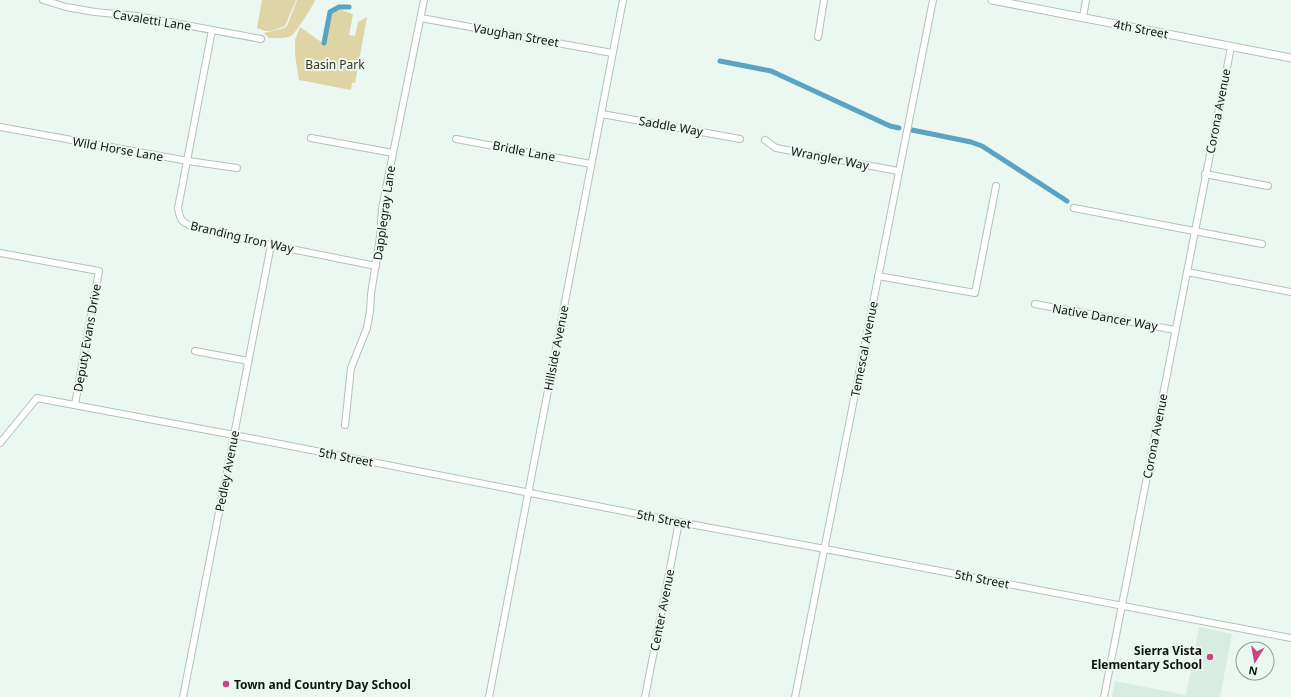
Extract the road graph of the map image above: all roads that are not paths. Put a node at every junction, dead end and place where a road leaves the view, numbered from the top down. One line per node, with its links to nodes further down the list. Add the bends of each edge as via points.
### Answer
1 (43, 0): 10 (street, Cavaletti Lane, via 66,7 137,16)
2 (424, 0): 9 (street, Dapplegray Lane)
3 (623, 0): 14 (street, Hillside Avenue)
4 (824, 0): 11 (street)
5 (933, 0): 26 (street, Temescal Avenue)
6 (992, 0): 8 (street, 4th Street)
7 (1086, 0): 8 (street)
8 (1083, 17): 13 (street, 4th Street)
9 (421, 18): 14 (street, Vaughan Street); 22 (street, Dapplegray Lane)
10 (212, 30): 12 (street, Cavaletti Lane); 23 (street, Branding Iron Way)
11 (818, 37)
12 (260, 39)
13 (1231, 47): 15 (street, 4th Street); 27 (street, Corona Avenue)
14 (612, 53): 16 (street, Hillside Avenue)
15 (1291, 58)
16 (602, 114): 20 (street, Saddle Way); 24 (street, Hillside Avenue)
17 (0, 127): 23 (street, Wild Horse Lane)
18 (311, 138): 22 (street)
19 (456, 138): 24 (street, Bridle Lane)
20 (740, 139)
21 (765, 140): 26 (street, Wrangler Way, via 776,148)
22 (393, 152): 35 (street, Dapplegray Lane, via 382,208)
23 (188, 161): 25 (street, Wild Horse Lane); 33 (street, Branding Iron Way, via 178,208 183,222 193,227)
24 (591, 164): 47 (street, Hillside Avenue)
25 (237, 168)
26 (898, 171): 37 (street, Temescal Avenue)
27 (1205, 174): 29 (street); 31 (street, Corona Avenue)
28 (996, 186): 37 (street, via 975,293)
29 (1268, 186)
30 (1074, 208): 31 (street)
31 (1195, 231): 32 (street); 36 (street, Corona Avenue)
32 (1262, 244)
33 (271, 245): 35 (street, Branding Iron Way); 42 (street, Pedley Avenue)
34 (0, 253): 43 (street, Deputy Evans Drive, via 99,271)
35 (376, 266): 44 (street, Dapplegray Lane, via 367,328 351,368)
36 (1187, 272): 38 (street); 40 (street, Corona Avenue)
37 (878, 276): 49 (street, Temescal Avenue)
38 (1291, 292)
39 (1035, 304): 40 (street, Native Dancer Way)
40 (1175, 330): 50 (street, Corona Avenue)
41 (195, 351): 42 (street)
42 (248, 361): 45 (street, Pedley Avenue)
43 (75, 404): 45 (street, 5th Street); 46 (street, 5th Street, via 37,398)
44 (345, 425)
45 (234, 435): 47 (street, 5th Street); 52 (street, Pedley Avenue)
46 (0, 443)
47 (528, 493): 48 (street, 5th Street); 53 (street, Hillside Avenue)
48 (679, 522): 49 (street, 5th Street); 54 (street, Center Avenue)
49 (825, 549): 50 (street, 5th Street); 55 (street, Temescal Avenue)
50 (1121, 605): 51 (street, 5th Street); 56 (street, Corona Avenue)
51 (1291, 638)
52 (183, 697)
53 (489, 697)
54 (645, 697)
55 (795, 697)
56 (1104, 697)

